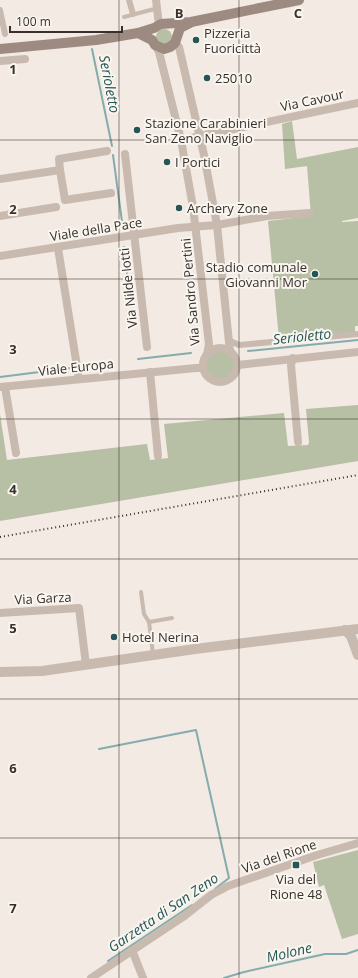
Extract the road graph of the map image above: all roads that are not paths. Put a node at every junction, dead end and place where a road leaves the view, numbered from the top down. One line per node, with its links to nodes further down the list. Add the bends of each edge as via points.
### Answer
1 (129, 0): 6 (street)
2 (299, 0): 3 (main road)
3 (270, 3): 8 (main road)
4 (157, 4): 6 (lane); 9 (street)
5 (0, 10): 11 (street)
6 (133, 14): 7 (lane)
7 (124, 17)
8 (191, 22): 9 (main road); 12 (main road, via 180,28)
9 (160, 26): 10 (main road); 12 (main road, via 172,27); 13 (main road, via 152,32)
10 (138, 32): 13 (main road); 14 (main road, via 72,43)
11 (5, 34)
12 (176, 39): 13 (main road, via 170,48 164,49); 18 (street)
13 (154, 43): 19 (street, Via Sandro Pertini, via 159,52)
14 (0, 49)
15 (25, 59): 16 (street)
16 (0, 61)
17 (358, 103): 18 (street, Via Cavour)
18 (200, 136): 19 (street, Via Cavour); 28 (street)
19 (181, 140): 29 (street, Via Sandro Pertini)
20 (107, 151): 22 (street, via 59,159)
21 (125, 154): 30 (street, Via Nilde Iotti)
22 (60, 170): 23 (street); 24 (street, via 65,200)
23 (0, 179)
24 (112, 193)
25 (56, 207): 27 (street)
26 (310, 213): 28 (street, Via Sandro Pertini, via 267,216)
27 (0, 216)
28 (217, 225): 29 (street, Via Sandro Pertini); 34 (street)
29 (197, 227): 30 (street, Viale della Pace); 38 (street, Via Sandro Pertini, via 209,344)
30 (135, 235): 31 (street, Viale della Pace); 35 (street, Via Nilde Iotti)
31 (58, 248): 32 (street, Viale della Pace); 43 (street)
32 (0, 256)
33 (358, 334): 34 (street, via 239,345)
34 (228, 340): 36 (street)
35 (147, 348)
36 (230, 352): 38 (street, via 222,348 214,349); 40 (street)
37 (358, 352): 39 (street)
38 (207, 355): 41 (street)
39 (292, 358): 40 (street); 45 (street)
40 (238, 365): 41 (street, via 236,374 230,380 221,383 207,376)
41 (203, 368): 42 (street, Viale Europa)
42 (150, 372): 43 (street, Viale Europa); 47 (street)
43 (79, 379): 44 (street, Viale Europa)
44 (3, 387): 46 (street, Viale Europa)
45 (298, 442)
46 (16, 453)
47 (158, 456)
48 (141, 592): 51 (lane, via 144,614)
49 (0, 613): 56 (street, Via Garza, via 79,608)
50 (172, 618): 51 (lane)
51 (149, 622): 54 (lane)
52 (358, 629): 53 (street)
53 (345, 630): 54 (street); 55 (street, via 351,636)
54 (153, 654): 56 (street)
55 (358, 655)
56 (86, 665): 57 (street, via 42,671)
57 (0, 672)
58 (358, 843): 59 (street, Via del Rione, via 228,886)
59 (132, 950): 60 (street, Via del Rione); 61 (street)
60 (91, 978)
61 (143, 978)

